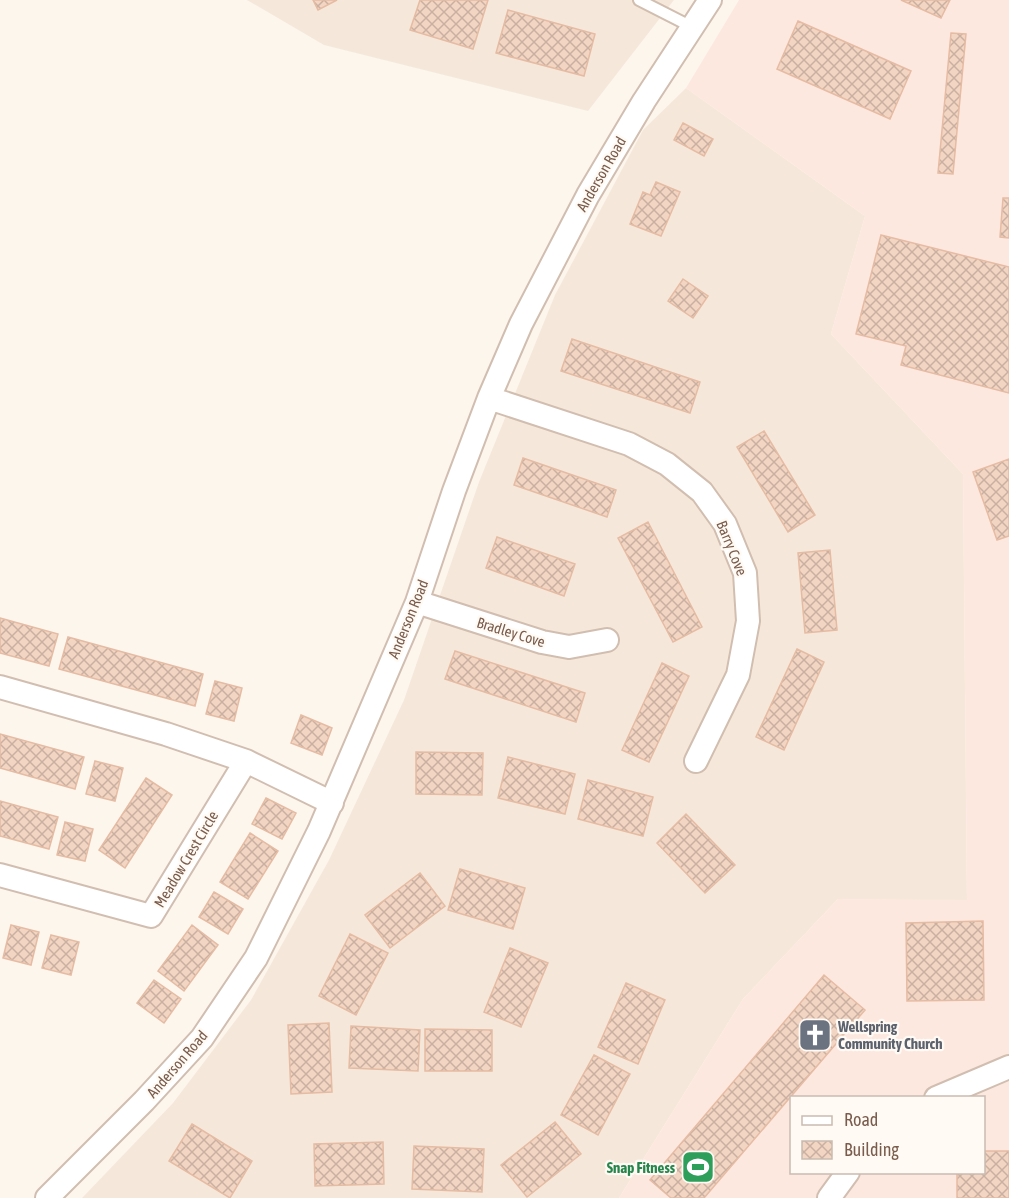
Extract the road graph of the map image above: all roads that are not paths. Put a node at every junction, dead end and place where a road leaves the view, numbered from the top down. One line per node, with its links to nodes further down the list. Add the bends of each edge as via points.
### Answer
1 (639, 0): 3 (lane)
2 (710, 0): 3 (street, Anderson Road)
3 (692, 27): 4 (street, Anderson Road, via 588,195 520,324)
4 (489, 398): 5 (street, Anderson Road); 9 (street, Barry Cove, via 639,449 667,464 702,492 725,524 745,573 748,621 738,675)
5 (417, 602): 6 (street, Bradley Cove, via 542,642 569,647); 10 (street, Anderson Road)
6 (607, 640)
7 (0, 687): 8 (street)
8 (246, 761): 10 (street); 11 (street, Meadow Crest Circle, via 151,916)
9 (696, 761)
10 (332, 802): 15 (street, Anderson Road, via 255,958 202,1038)
11 (0, 875)
12 (1009, 1067): 13 (street)
13 (941, 1096)
14 (847, 1174): 16 (street)
15 (47, 1198)
16 (829, 1198)

